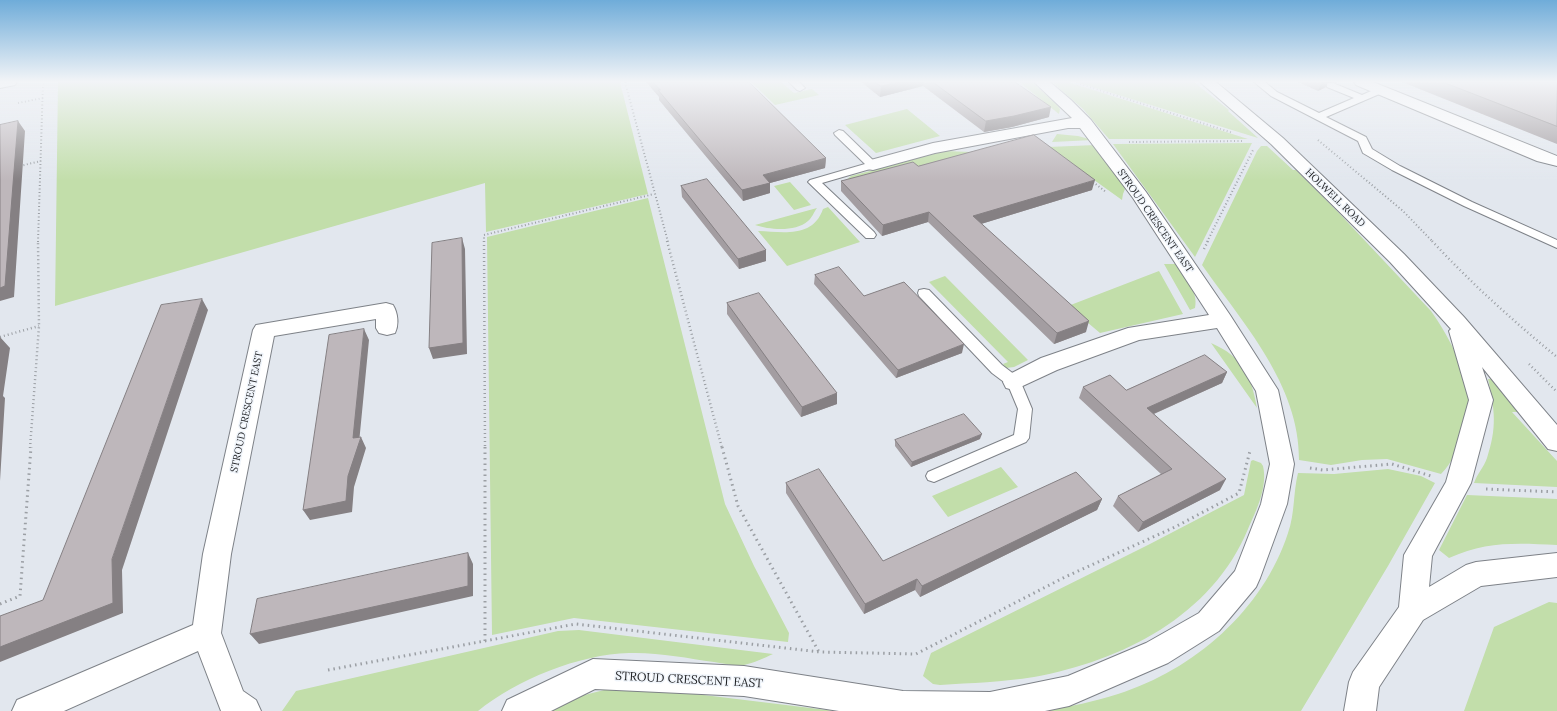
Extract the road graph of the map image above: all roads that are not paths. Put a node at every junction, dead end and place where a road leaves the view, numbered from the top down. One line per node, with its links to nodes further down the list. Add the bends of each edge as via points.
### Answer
1 (1078, 115): 5 (street, STROUD CRESCENT EAST)
2 (1246, 115): 13 (street, HOLWELL ROAD, via 1277,141)
3 (1442, 115): 7 (street)
4 (1320, 116): 10 (lane, via 1362,138 1367,151 1396,168)
5 (1085, 123): 8 (street, via 1068,123 933,148); 12 (street, STROUD CRESCENT EAST, via 1140,196)
6 (839, 133): 8 (lane)
7 (1557, 161)
8 (873, 165): 9 (lane, via 814,182)
9 (870, 235)
10 (1557, 244)
11 (924, 293): 15 (lane, via 997,369)
12 (1223, 320): 15 (street, via 1136,334 1049,364); 24 (street, STROUD CRESCENT EAST, via 1266,390 1282,464 1274,504 1246,578 1209,622 1158,653 1069,691 990,707 903,706 744,681 593,674)
13 (1457, 322): 16 (street, HOLWELL ROAD); 19 (street, HOLWELL ROAD, via 1481,400 1458,483 1418,555)
14 (386, 328): 20 (street, STROUD CRESCENT EAST, via 386,310 264,330 217,554)
15 (1014, 382): 17 (lane, via 1025,409 1021,438)
16 (1557, 442)
17 (934, 476)
18 (1557, 565): 19 (street, via 1476,574)
19 (1413, 611): 21 (street)
20 (206, 633): 22 (street); 23 (street, STROUD CRESCENT EAST, via 232,701)
21 (1364, 682): 25 (street); 26 (street)
22 (28, 711)
23 (245, 711)
24 (518, 711)
25 (1346, 711)
26 (1360, 711)

